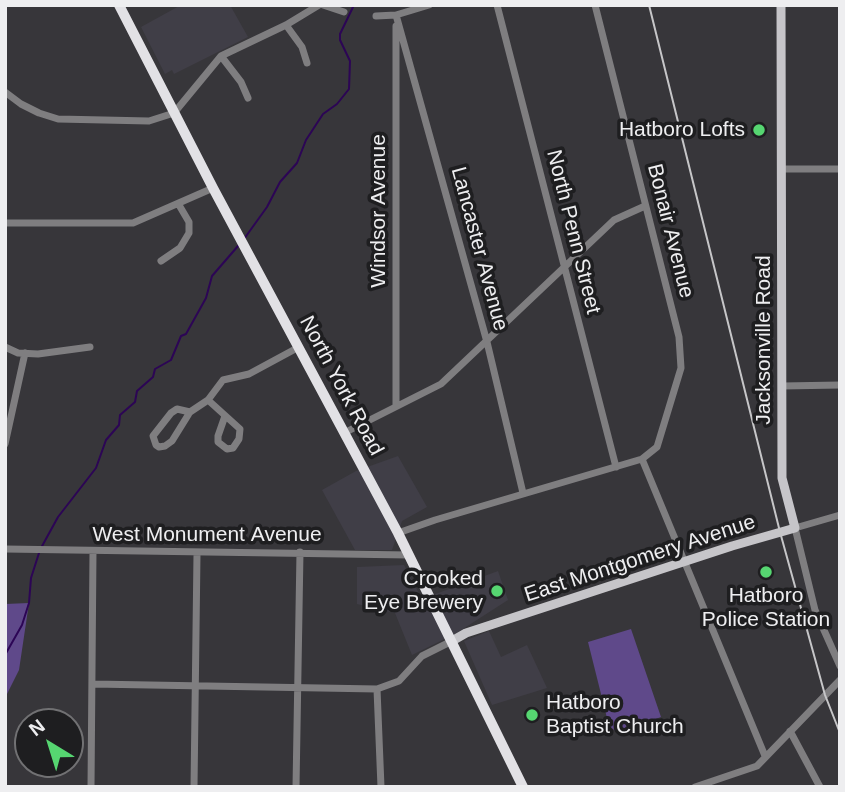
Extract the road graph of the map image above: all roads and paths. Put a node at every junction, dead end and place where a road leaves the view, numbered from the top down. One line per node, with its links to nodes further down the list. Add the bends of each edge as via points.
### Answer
1 (119, 5): 15 (highway, North York Road)
2 (321, 5): 7 (street); 10 (street)
3 (429, 5): 8 (street)
4 (497, 5): 23 (street, North Penn Street)
5 (596, 5): 20 (street, Bonair Avenue)
6 (781, 5): 16 (main road, Jacksonville Road)
7 (344, 12)
8 (397, 15): 9 (street); 24 (street, Lancaster Avenue); 32 (street, Windsor Avenue)
9 (376, 16)
10 (286, 24): 11 (street); 12 (street)
11 (221, 56): 14 (street, via 242,82); 15 (street)
12 (307, 64)
13 (5, 92): 15 (street, via 39,113 68,120 149,121)
14 (248, 98)
15 (174, 113): 18 (highway, North York Road)
16 (782, 169): 17 (street); 30 (main road, Jacksonville Road)
17 (840, 169)
18 (213, 188): 19 (street); 27 (highway, North York Road)
19 (179, 205): 21 (street, via 127,224); 22 (street, via 189,222 189,233 180,248)
20 (645, 205): 23 (street, via 614,220); 37 (street, Bonair Avenue, via 679,337 681,368 657,447)
21 (5, 223)
22 (161, 261)
23 (564, 267): 24 (street); 38 (street, North Penn Street)
24 (486, 342): 32 (street, via 441,384); 39 (street, Lancaster Avenue)
25 (5, 347): 28 (street)
26 (90, 347): 28 (street)
27 (299, 347): 31 (street, via 249,374 223,380); 35 (highway, North York Road)
28 (25, 353): 36 (street)
29 (840, 385): 30 (street)
30 (782, 386): 41 (main road, Jacksonville Road, via 782,478)
31 (208, 400): 33 (street); 34 (street)
32 (396, 407): 35 (street)
33 (190, 412): 33 (street, via 172,441 156,445 153,436 171,413 177,409)
34 (225, 416)
35 (344, 433): 42 (highway, North York Road)
36 (5, 444)
37 (642, 459): 38 (street); 48 (street)
38 (616, 467): 39 (street)
39 (523, 493): 42 (street)
40 (840, 515): 41 (street, East Montgomery Avenue)
41 (795, 528): 48 (main road, East Montgomery Avenue); 50 (street, Jacksonville Road, via 815,610)
42 (398, 534): 47 (highway, North York Road)
43 (5, 549): 44 (street, West Monument Avenue)
44 (93, 551): 46 (street, West Monument Avenue); 52 (street)
45 (300, 552): 46 (street, West Monument Avenue); 47 (street, West Monument Avenue); 54 (street)
46 (197, 554): 53 (street)
47 (409, 555): 49 (highway, North York Road)
48 (685, 562): 49 (main road, East Montgomery Avenue); 57 (street)
49 (452, 641): 55 (street, via 422,656 399,681); 62 (highway, North York Road)
50 (840, 666)
51 (840, 680): 56 (street)
52 (93, 684): 53 (street); 58 (street)
53 (196, 684): 54 (street); 59 (street)
54 (299, 687): 55 (street); 60 (street)
55 (377, 689): 61 (street)
56 (790, 731): 57 (street); 64 (street)
57 (765, 756): 63 (street, via 757,765)
58 (91, 787)
59 (194, 787)
60 (296, 787)
61 (381, 787)
62 (523, 787)
63 (695, 787)
64 (820, 787)

